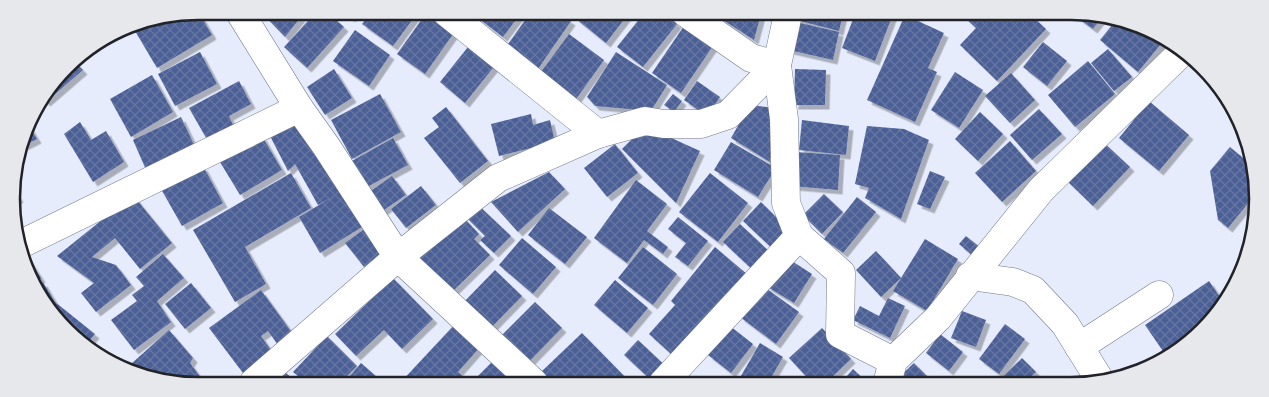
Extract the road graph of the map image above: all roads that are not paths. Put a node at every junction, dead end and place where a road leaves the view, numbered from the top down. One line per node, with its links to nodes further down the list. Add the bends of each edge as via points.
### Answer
1 (245, 20): 7 (street)
2 (456, 20): 8 (street)
3 (696, 20): 6 (street, via 751,58)
4 (787, 20): 6 (street)
5 (1178, 56): 12 (street, via 1041,190)
6 (777, 66): 8 (street, via 728,115 701,124 645,121); 9 (street, via 784,119 786,203)
7 (299, 108): 10 (street); 11 (street)
8 (598, 134): 11 (street, via 498,178)
9 (799, 236): 15 (street, via 841,273 840,334); 19 (street)
10 (25, 242)
11 (398, 257): 17 (street); 18 (street)
12 (970, 276): 14 (street, via 1013,282 1033,290 1064,324); 15 (street)
13 (1159, 295): 14 (street)
14 (1079, 347): 16 (street)
15 (890, 373)
16 (1096, 375)
17 (260, 377)
18 (528, 377)
19 (670, 377)

